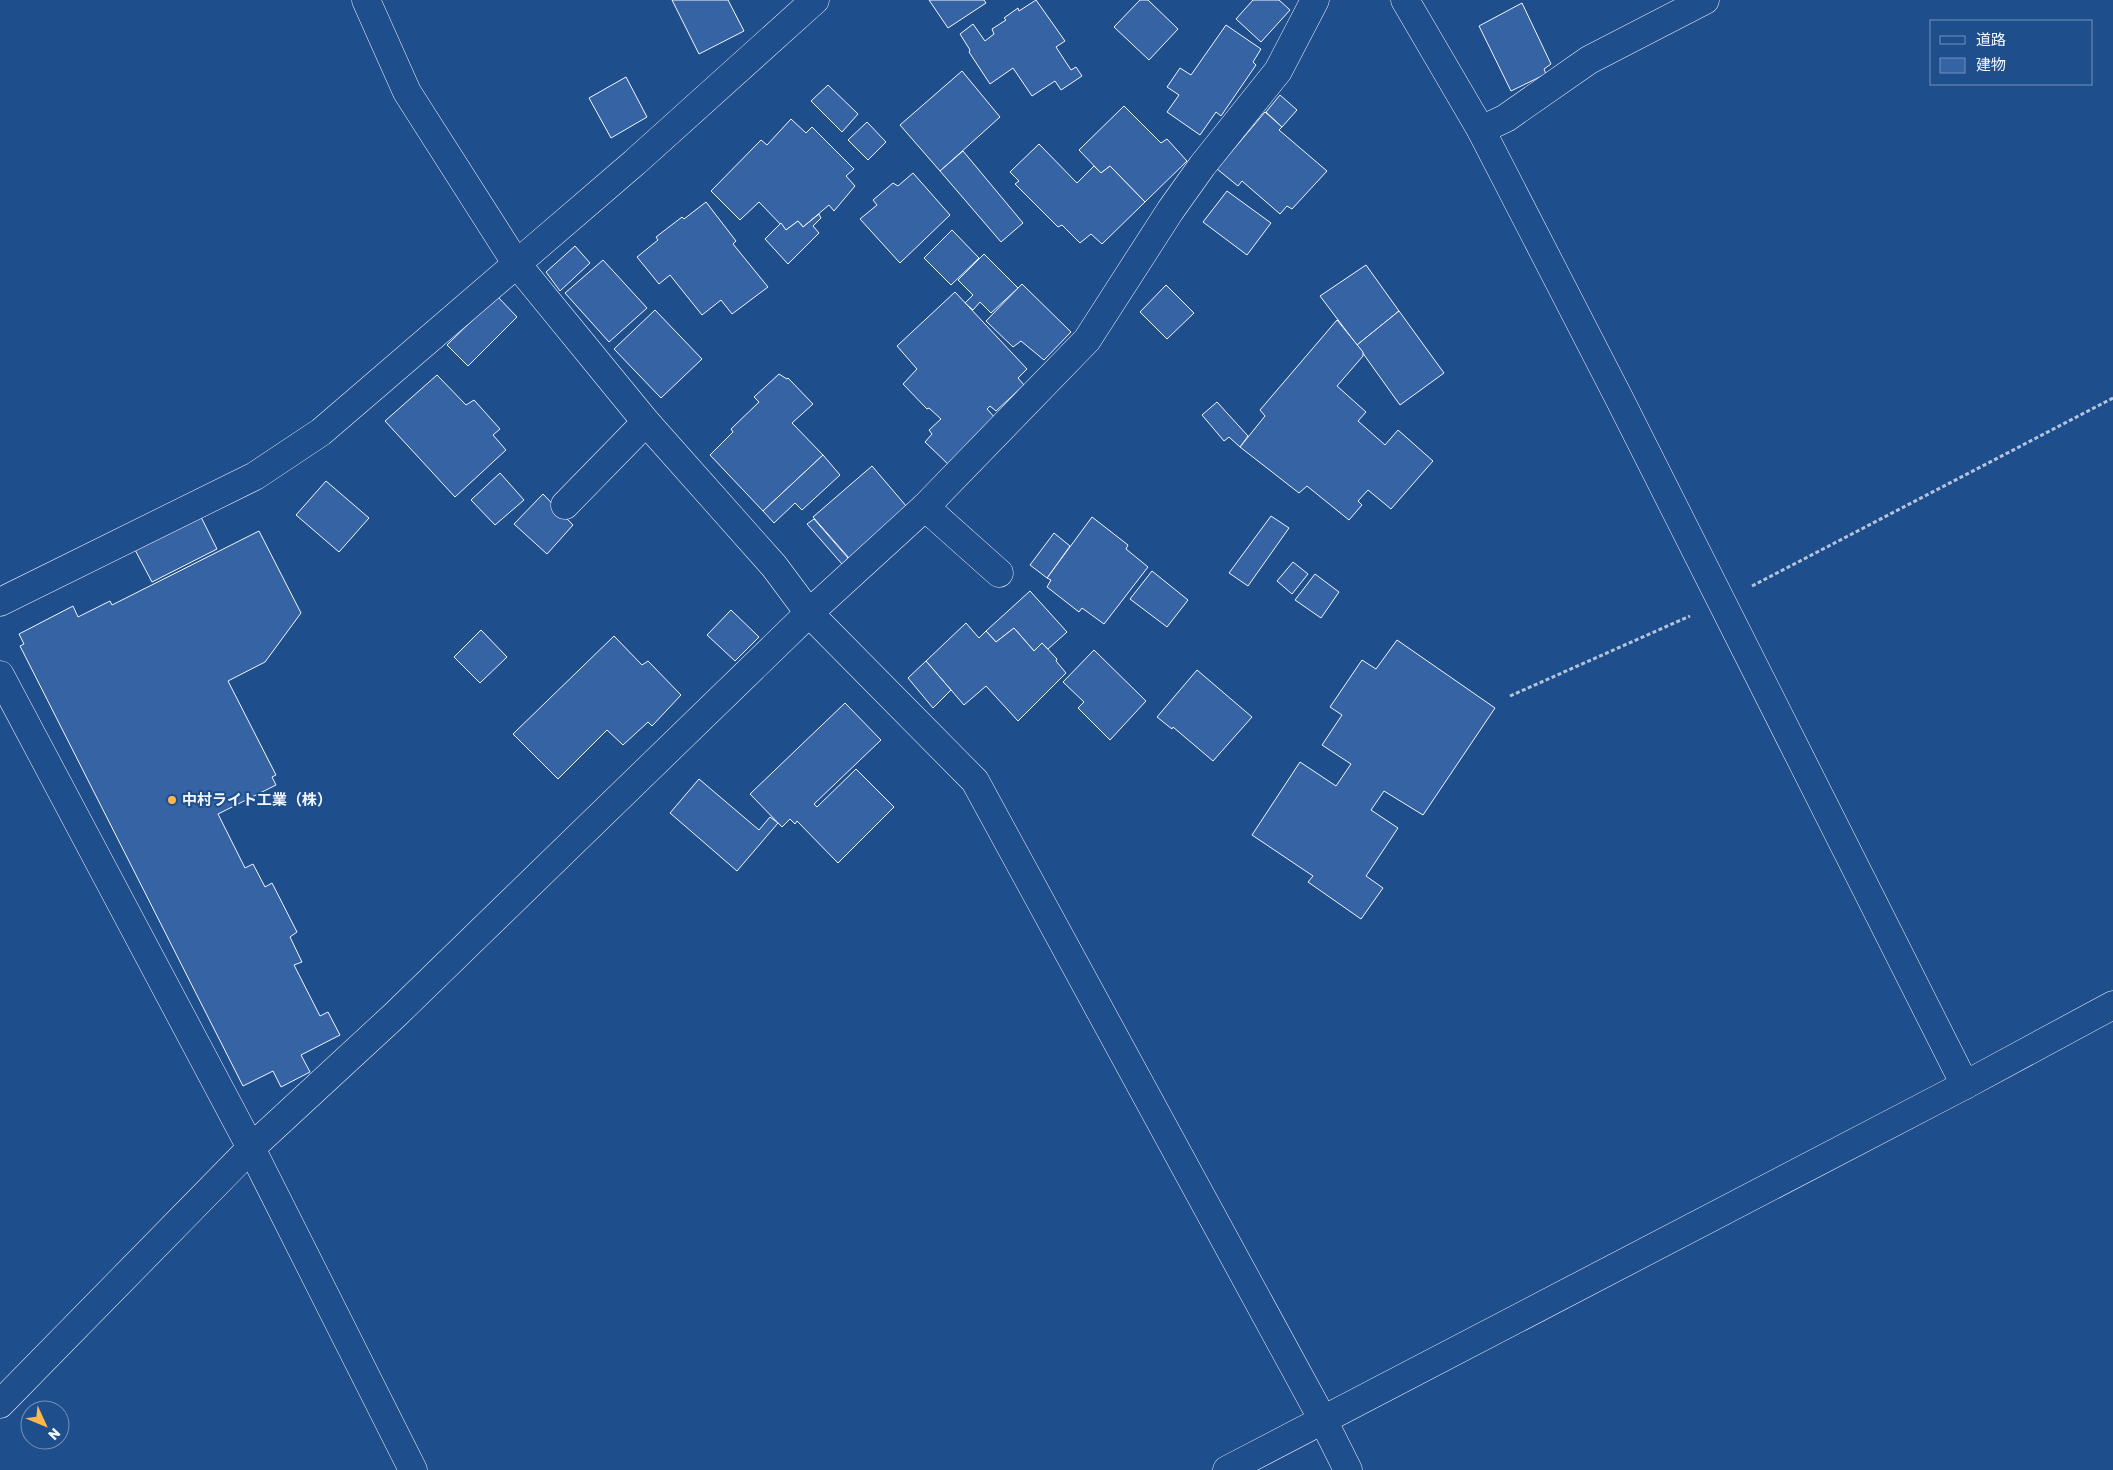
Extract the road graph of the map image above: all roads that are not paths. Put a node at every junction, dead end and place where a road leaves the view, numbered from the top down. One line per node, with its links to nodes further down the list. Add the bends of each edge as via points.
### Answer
1 (366, 0): 7 (street, via 407,92)
2 (815, 0): 7 (street, via 634,163)
3 (1315, 0): 10 (street, via 1278,71 1170,211 1087,340)
4 (1405, 0): 6 (street)
5 (1705, 0): 6 (street, via 1589,60 1506,118)
6 (1481, 130): 16 (street)
7 (516, 263): 8 (street); 12 (street, via 321,432 255,476)
8 (646, 422): 9 (street); 13 (street, via 774,566)
9 (565, 505)
10 (925, 507): 11 (street); 13 (street)
11 (999, 573)
12 (0, 602)
13 (809, 613): 17 (street, via 395,1015); 19 (street, via 976,781)
14 (0, 676): 17 (street)
15 (2113, 1005): 16 (street)
16 (1965, 1086): 19 (street)
17 (251, 1148): 18 (street); 20 (street)
18 (0, 1404)
19 (1323, 1420): 21 (street); 22 (street)
20 (412, 1470)
21 (1227, 1470)
22 (1348, 1470)

